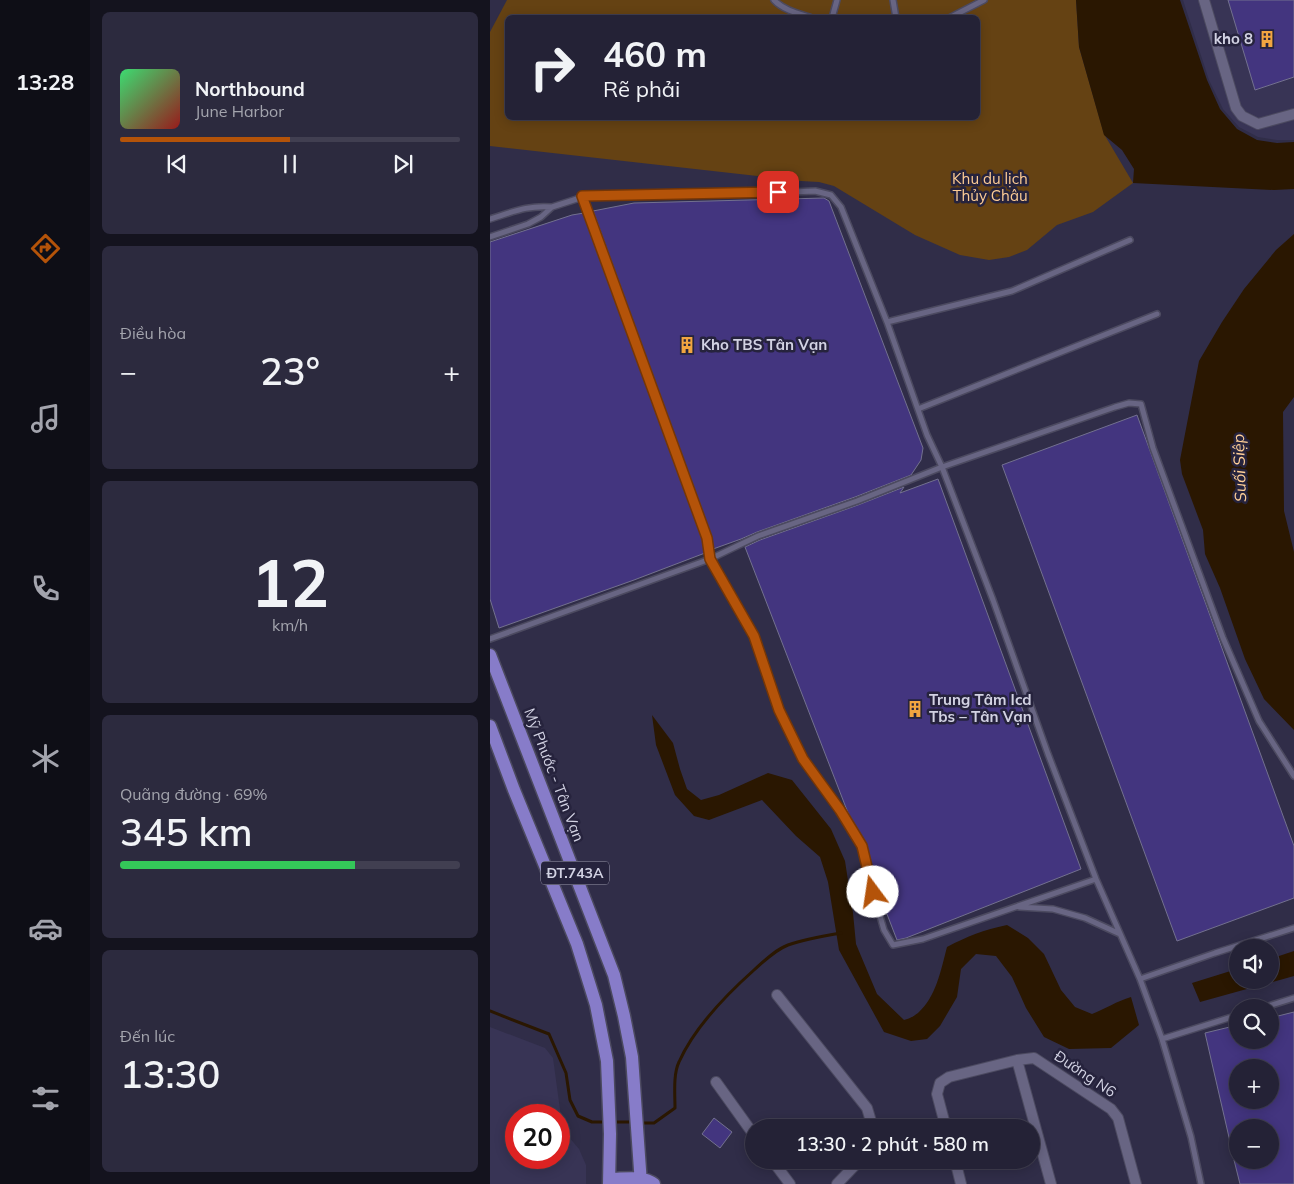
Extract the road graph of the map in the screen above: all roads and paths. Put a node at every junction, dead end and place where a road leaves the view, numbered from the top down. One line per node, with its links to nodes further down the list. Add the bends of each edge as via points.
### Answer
1 (774, 0): 6 (lane)
2 (836, 0): 7 (lane)
3 (893, 0): 8 (lane)
4 (984, 0): 9 (lane)
5 (1204, 0): 10 (street, via 1236,108 1242,116 1258,124)
6 (804, 15)
7 (833, 15)
8 (896, 15)
9 (955, 15)
10 (1294, 114)
11 (582, 196): 12 (lane); 17 (lane, via 815,191 831,195 841,207); 20 (lane, via 707,538)
12 (552, 207): 13 (lane, via 526,208); 14 (lane, via 528,224)
13 (490, 219)
14 (490, 237)
15 (1130, 240): 17 (lane, via 1012,291)
16 (1157, 314): 18 (lane)
17 (887, 322): 18 (lane)
18 (918, 409): 19 (lane)
19 (942, 467): 20 (lane, via 758,536); 24 (lane, via 1129,403 1141,404 1153,448 1223,638 1259,721); 25 (lane)
20 (710, 559): 21 (lane); 26 (lane, via 754,636 779,710 803,759 862,846 884,930 894,945 923,939)
21 (490, 639)
22 (490, 655): 43 (main road, Mỹ Phước - Tân Vạn / ĐT.743A, via 614,975 632,1057 637,1141)
23 (490, 726): 44 (main road, ĐT.743A, via 577,944 596,1005 607,1061)
24 (1294, 776)
25 (1096, 879): 26 (lane); 28 (lane)
26 (1016, 907): 28 (lane, via 1053,909 1086,918)
27 (1294, 928): 29 (lane)
28 (1121, 934): 29 (lane)
29 (1140, 979): 34 (lane)
30 (777, 995): 37 (street, via 867,1108)
31 (1294, 998): 32 (lane)
32 (1279, 1003)
33 (1229, 1018): 34 (lane)
34 (1162, 1039): 51 (lane, via 1191,1137)
35 (1017, 1060): 38 (street, Đường N6, via 949,1077 940,1083 937,1094); 49 (street); 50 (street, Đường N6, via 1034,1058 1111,1109 1118,1118)
36 (716, 1082): 39 (street)
37 (871, 1119)
38 (944, 1119)
39 (745, 1122)
40 (779, 1169): 46 (street)
41 (851, 1169): 47 (street)
42 (957, 1169): 48 (street)
43 (635, 1181): 44 (main road); 45 (main road)
44 (610, 1182)
45 (654, 1184)
46 (790, 1184)
47 (837, 1184)
48 (961, 1184)
49 (1051, 1184)
50 (1136, 1184)
51 (1201, 1184)

